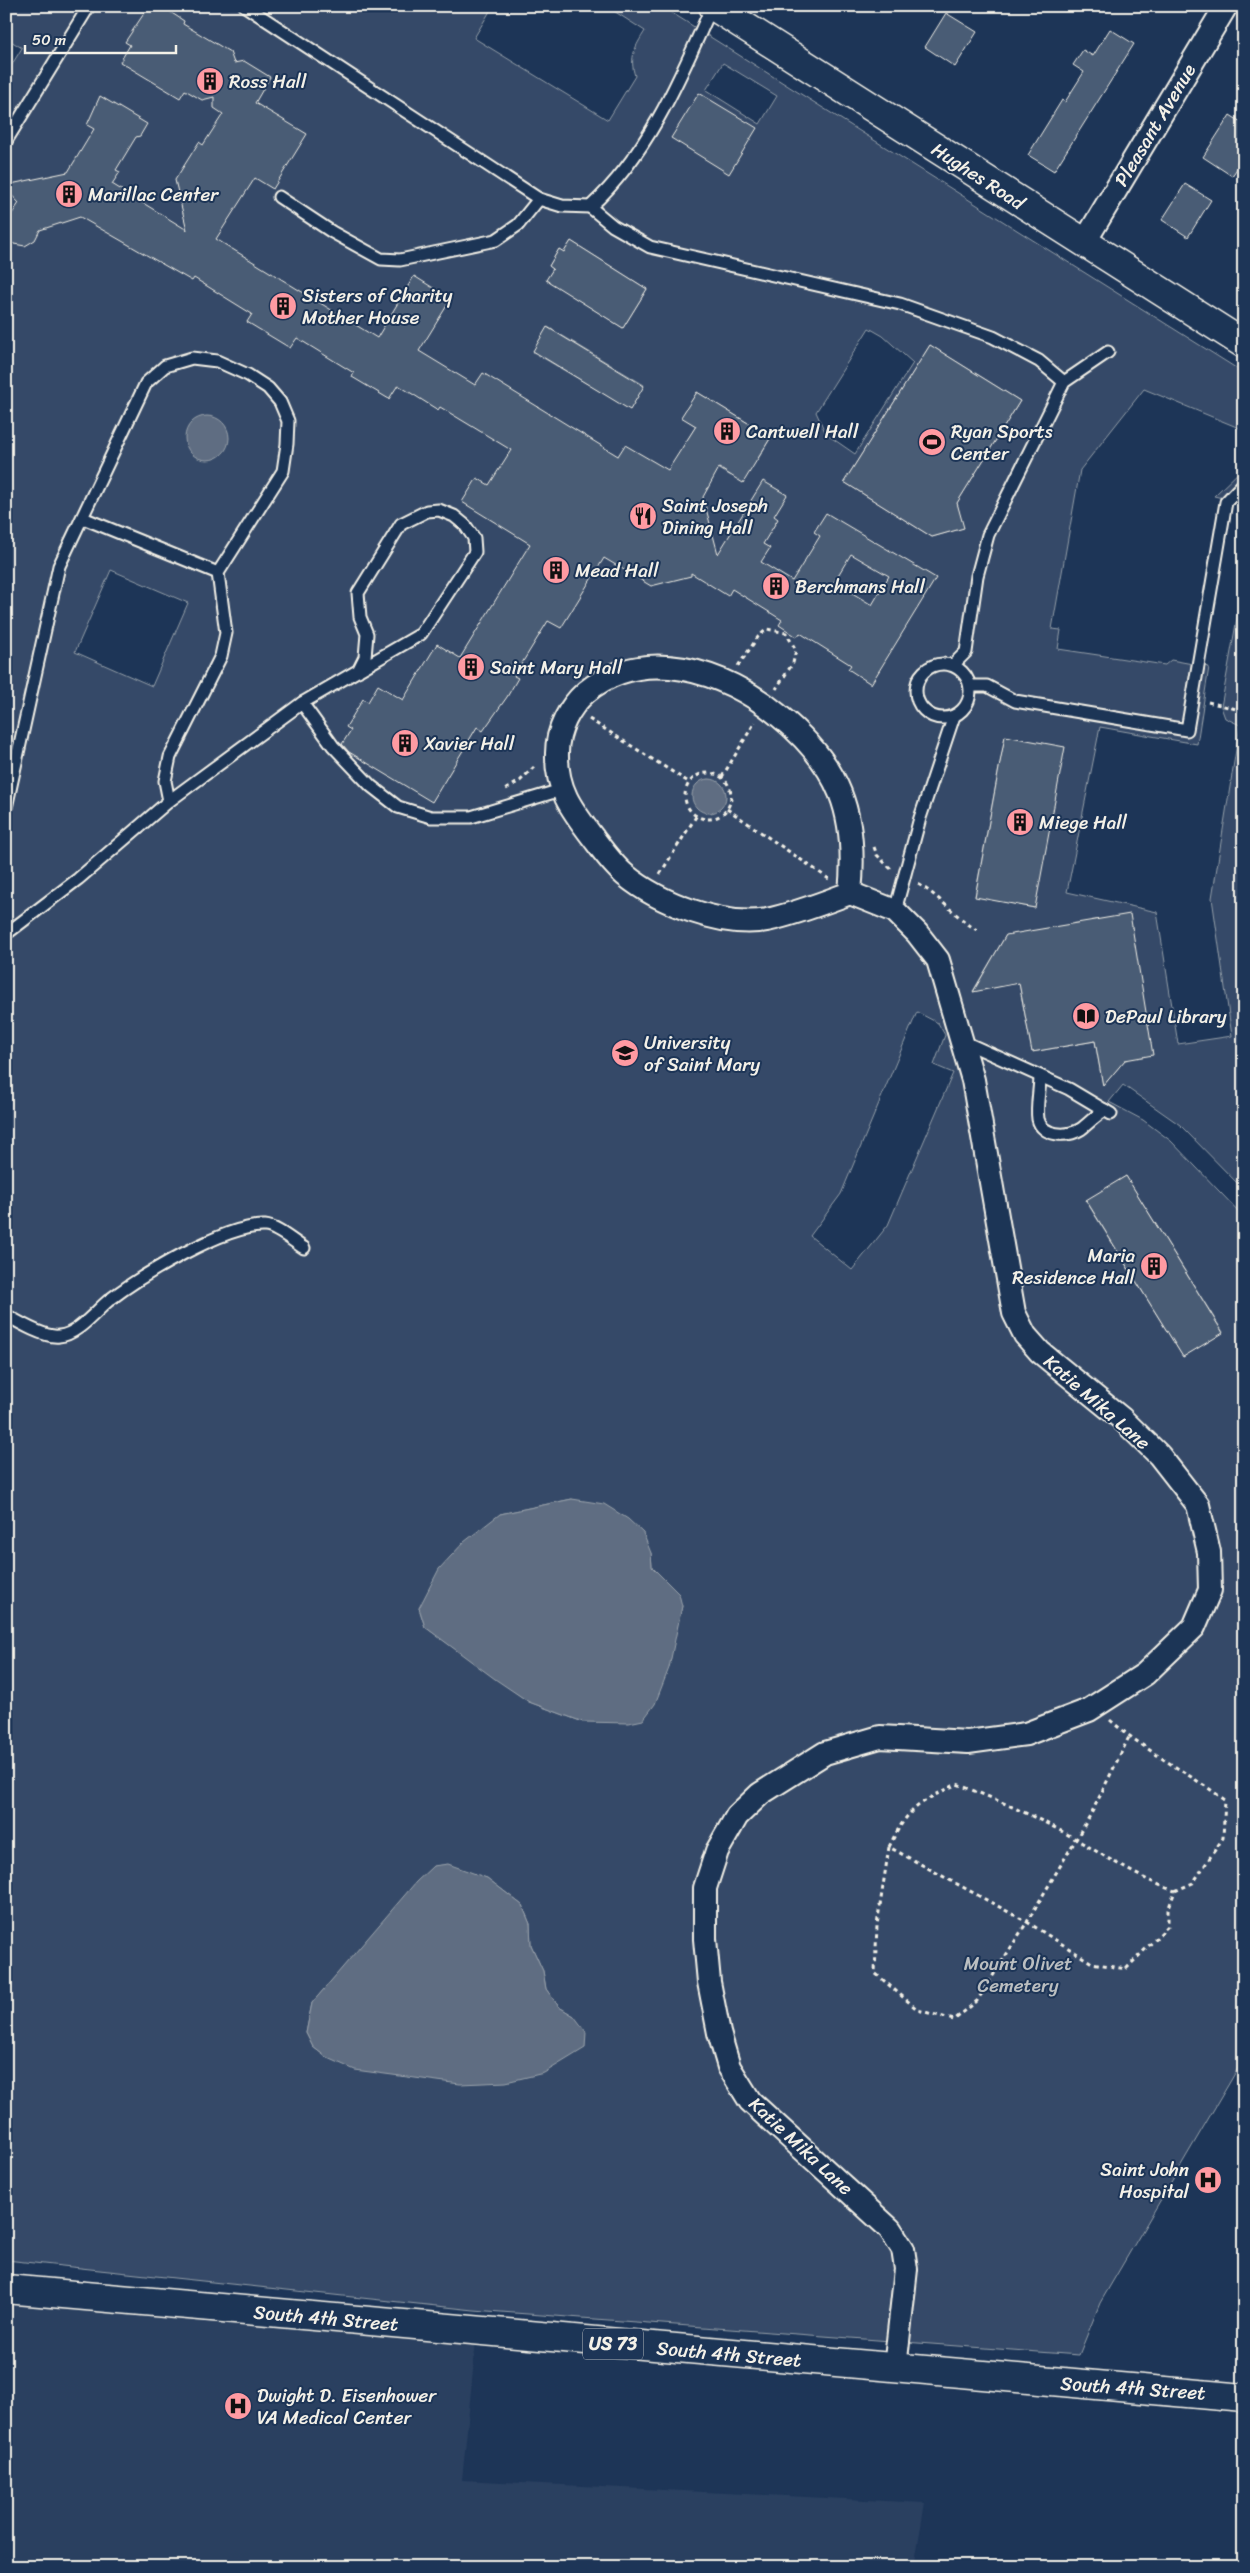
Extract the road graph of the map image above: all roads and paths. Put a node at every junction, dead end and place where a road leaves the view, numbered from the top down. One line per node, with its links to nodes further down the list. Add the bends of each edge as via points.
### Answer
1 (89, 6): 5 (lane)
2 (245, 6): 7 (lane)
3 (712, 6): 8 (lane, via 669,103 609,190); 9 (main road, Hughes Road)
4 (1226, 6): 9 (street, Pleasant Avenue)
5 (6, 140)
6 (279, 196): 7 (lane, via 332,232 381,259 400,260 496,240 518,225)
7 (539, 199): 8 (lane, via 562,206)
8 (590, 208): 12 (lane, via 613,226 650,247 900,304 993,337 1039,361)
9 (1084, 243): 10 (main road, Hughes Road)
10 (1244, 344)
11 (1108, 352): 12 (lane)
12 (1064, 382): 16 (lane, via 988,535 977,576 966,652)
13 (1244, 483): 19 (lane, via 1226,502)
14 (83, 518): 15 (lane); 15 (lane, via 90,497 146,383 165,366 192,358 217,361 268,388 280,402 288,421 283,471); 29 (lane, via 59,566)
15 (218, 573): 28 (lane, via 226,633 221,656 170,757 165,781)
16 (954, 665): 18 (lane, via 961,670); 23 (lane, via 936,664 928,668 917,682 916,691 928,713 945,718)
17 (358, 670): 17 (lane, via 421,634 475,552 474,538 454,516 438,510 427,511 401,524 358,593 360,617 367,634 365,657); 20 (lane)
18 (970, 686): 19 (lane, via 987,686 1015,700 1187,730); 23 (lane, via 967,704)
19 (1192, 698): 22 (path)
20 (302, 703): 26 (lane, via 332,746 371,786 398,807 431,817 471,817); 28 (lane)
21 (571, 708): 25 (path); 26 (street, via 557,752); 35 (street, via 598,682 628,669 659,667 689,670 728,681 746,691 790,724 812,746 841,794 852,832)
22 (1244, 711)
23 (954, 716): 33 (lane)
24 (538, 760): 27 (path, via 520,782)
25 (690, 783): 30 (path, via 708,773 722,777 731,795); 31 (path, via 686,797 691,810)
26 (561, 790): 34 (street, via 605,853 625,875)
27 (501, 791)
28 (169, 801): 38 (lane)
29 (6, 808)
30 (727, 809): 31 (path, via 710,819); 35 (path)
31 (697, 815): 34 (path)
32 (870, 838): 33 (path, via 877,855 894,872)
33 (904, 876): 36 (lane); 37 (path, via 947,903 961,921)
34 (649, 891): 35 (street, via 683,908 717,919 765,920)
35 (850, 893): 36 (street)
36 (895, 911): 39 (street, Katie Mika Lane, via 918,933 938,960)
37 (977, 930)
38 (6, 934)
39 (962, 1041): 40 (lane); 43 (street, Katie Mika Lane, via 973,1080 1014,1313 1040,1352 1121,1418 1159,1455 1198,1505 1209,1552 1210,1590 1194,1627 1145,1674)
40 (1040, 1076): 40 (lane, via 1069,1089 1108,1112 1092,1117 1080,1130 1059,1135 1050,1133 1038,1119)
41 (304, 1248): 42 (lane, via 266,1226 244,1228 188,1251 111,1300 73,1331 59,1337 39,1332)
42 (6, 1315)
43 (1094, 1707): 44 (path); 50 (street, Katie Mika Lane, via 1026,1734 968,1742 880,1737 825,1753 760,1794 737,1816 717,1851 705,1888 709,1982 729,2067 750,2101 890,2229 903,2249 906,2269)
44 (1129, 1737): 45 (path); 47 (path, via 1190,1774 1225,1800 1223,1838 1194,1883)
45 (1076, 1839): 46 (path, via 1010,1804 957,1784 920,1802 900,1825); 47 (path, via 1152,1883); 48 (path)
46 (889, 1847): 48 (path); 48 (path, via 877,1925 875,1973 918,2010 954,2020 977,2001)
47 (1175, 1891): 48 (path, via 1168,1910 1168,1926 1126,1968 1092,1963)
48 (1027, 1922)
49 (6, 2289): 50 (main road, South 4th Street / US 73)
50 (895, 2368): 51 (main road, South 4th Street / US 73)
51 (1244, 2398)

